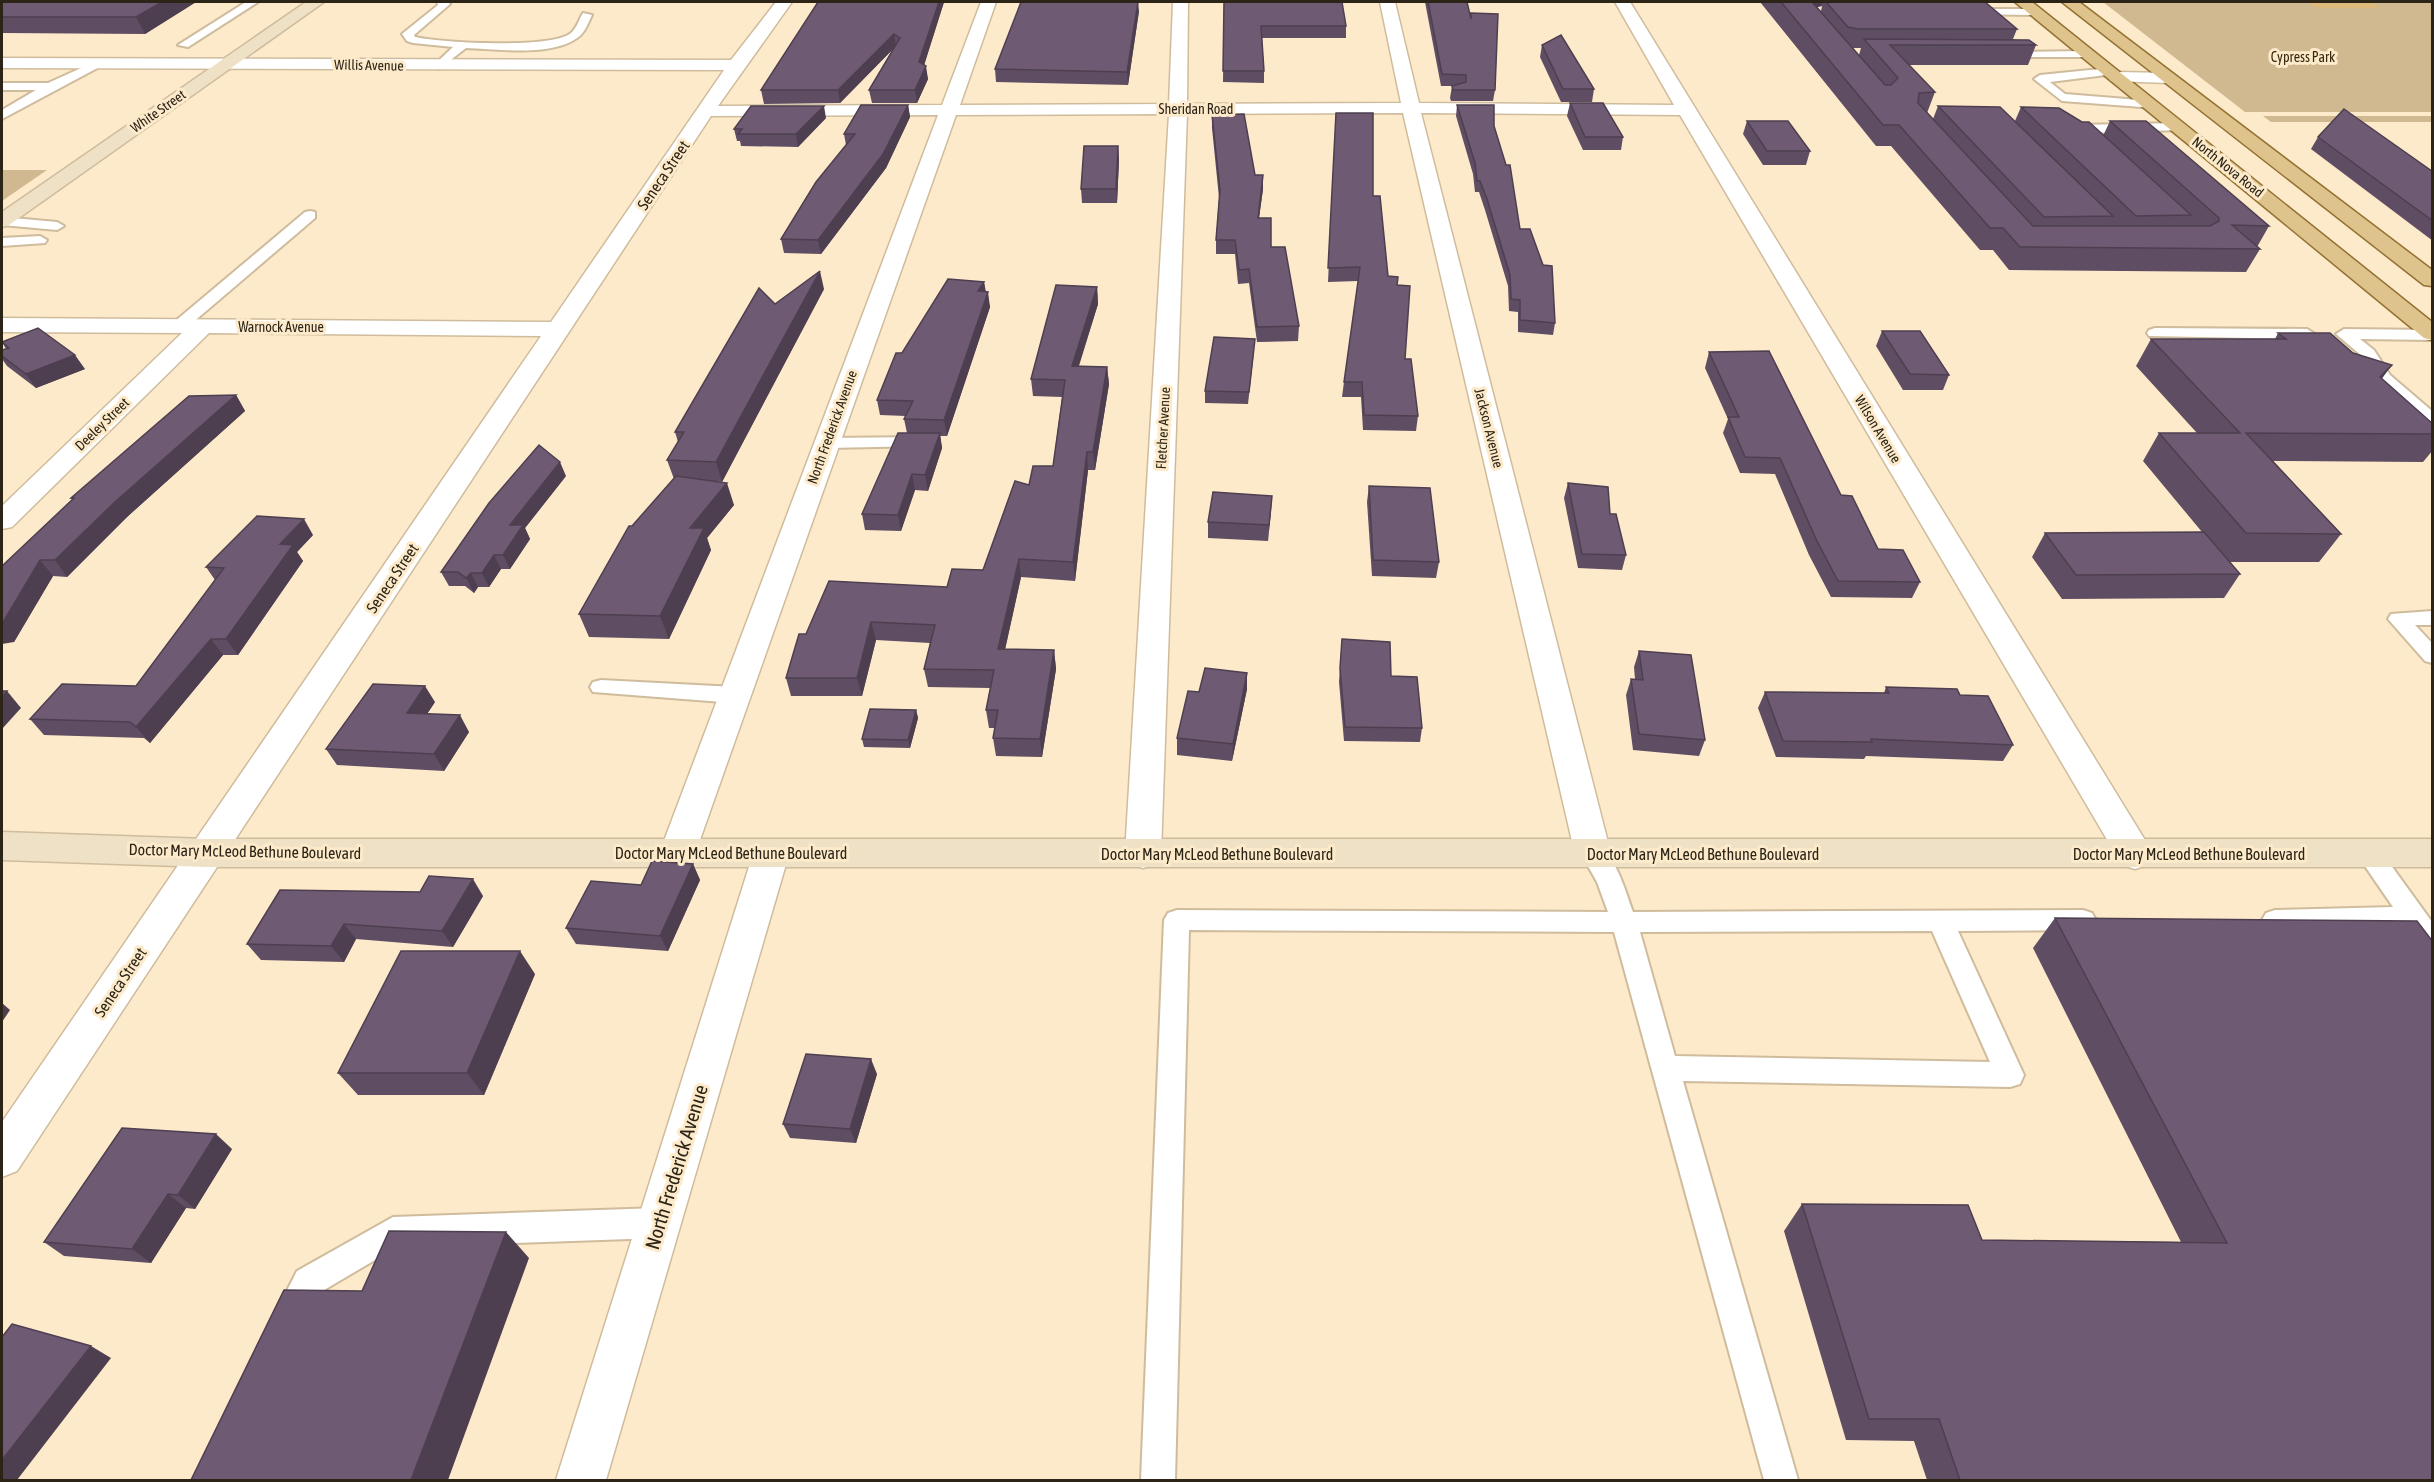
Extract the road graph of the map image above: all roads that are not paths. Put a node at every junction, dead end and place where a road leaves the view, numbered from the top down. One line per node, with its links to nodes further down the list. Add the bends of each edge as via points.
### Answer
1 (253, 2): 18 (lane)
2 (316, 2): 24 (street, White Street)
3 (442, 2): 17 (lane, via 442,8 408,34 409,38)
4 (784, 2): 25 (street, Seneca Street)
5 (988, 2): 33 (street, North Frederick Avenue)
6 (1180, 2): 34 (street, Fletcher Avenue)
7 (1388, 2): 32 (street, Jackson Avenue)
8 (1623, 2): 35 (street, Wilson Avenue)
9 (1971, 2): 13 (lane)
10 (2070, 2): 28 (main road)
11 (2030, 7): 13 (lane); 19 (main road, North Nova Road)
12 (1952, 12): 13 (lane)
13 (1983, 13): 15 (lane)
14 (587, 15): 17 (lane, via 576,34 560,41 542,45)
15 (1996, 25)
16 (2016, 43): 21 (lane)
17 (463, 44): 26 (lane)
18 (184, 45)
19 (2087, 54): 21 (lane); 27 (main road, North Nova Road)
20 (1995, 55): 21 (lane)
21 (2034, 59)
22 (2, 63): 23 (street, Willis Avenue)
23 (99, 63): 24 (street, Willis Avenue); 30 (lane)
24 (225, 64): 26 (street, Willis Avenue); 43 (street, White Street)
25 (736, 65): 26 (street, Willis Avenue); 36 (street, Seneca Street)
26 (439, 66)
27 (2113, 75): 28 (street); 31 (main road, North Nova Road); 31 (lane, via 2040,79 2062,98)
28 (2169, 78): 47 (main road)
29 (2, 86): 30 (lane)
30 (50, 87): 37 (lane)
31 (2151, 105): 39 (main road, North Nova Road)
32 (1411, 108): 34 (street, Sheridan Road); 35 (street, Sheridan Road); 69 (street, Jackson Avenue)
33 (947, 109): 34 (street, Sheridan Road); 36 (street, Sheridan Road); 55 (street, North Frederick Avenue)
34 (1179, 109): 68 (street, Fletcher Avenue)
35 (1686, 110): 70 (street, Wilson Avenue)
36 (707, 111): 50 (street, Seneca Street)
37 (2, 115)
38 (2060, 124): 40 (lane)
39 (2178, 127): 40 (lane); 53 (main road, North Nova Road)
40 (2076, 129): 41 (lane)
41 (2093, 146)
42 (310, 215): 49 (lane)
43 (2, 221): 44 (lane)
44 (57, 226)
45 (40, 240): 46 (lane)
46 (2, 242)
47 (2433, 280)
48 (2, 325): 49 (street, Warnock Avenue)
49 (191, 326): 50 (street, Warnock Avenue); 57 (street, Deeley Street)
50 (560, 328): 63 (street, Seneca Street)
51 (2155, 333): 52 (lane)
52 (2332, 334): 53 (lane); 54 (lane, via 2368,353 2384,378)
53 (2433, 334)
54 (2433, 420)
55 (826, 442): 56 (lane); 61 (street, North Frederick Avenue)
56 (940, 442)
57 (2, 521)
58 (2433, 618): 59 (lane, via 2398,619)
59 (2433, 656)
60 (601, 687): 61 (lane)
61 (735, 695): 66 (street, North Frederick Avenue)
62 (2, 846): 63 (street, Doctor Mary McLeod Bethune Boulevard)
63 (207, 853): 66 (street, Doctor Mary McLeod Bethune Boulevard); 78 (street, Seneca Street)
64 (2368, 853): 65 (street, Doctor Mary McLeod Bethune Boulevard); 70 (street, Doctor Mary McLeod Bethune Boulevard); 71 (lane)
65 (2433, 853)
66 (677, 854): 67 (street, Doctor Mary McLeod Bethune Boulevard)
67 (771, 854): 68 (street, Doctor Mary McLeod Bethune Boulevard); 79 (street, North Frederick Avenue)
68 (1143, 854): 69 (street, Doctor Mary McLeod Bethune Boulevard)
69 (1593, 854): 70 (street, Doctor Mary McLeod Bethune Boulevard); 75 (lane, via 1609,879)
70 (2135, 855)
71 (2415, 917): 74 (lane); 76 (lane)
72 (1940, 920): 73 (lane); 75 (lane); 77 (lane, via 2010,1075)
73 (2106, 920)
74 (2248, 920)
75 (1624, 922): 77 (lane); 82 (lane, via 1176,920)
76 (2433, 941)
77 (1666, 1068): 83 (lane)
78 (2, 1157)
79 (659, 1222): 80 (lane, via 393,1232 308,1282); 81 (street, North Frederick Avenue)
80 (274, 1345)
81 (581, 1480)
82 (1158, 1480)
83 (1781, 1480)

